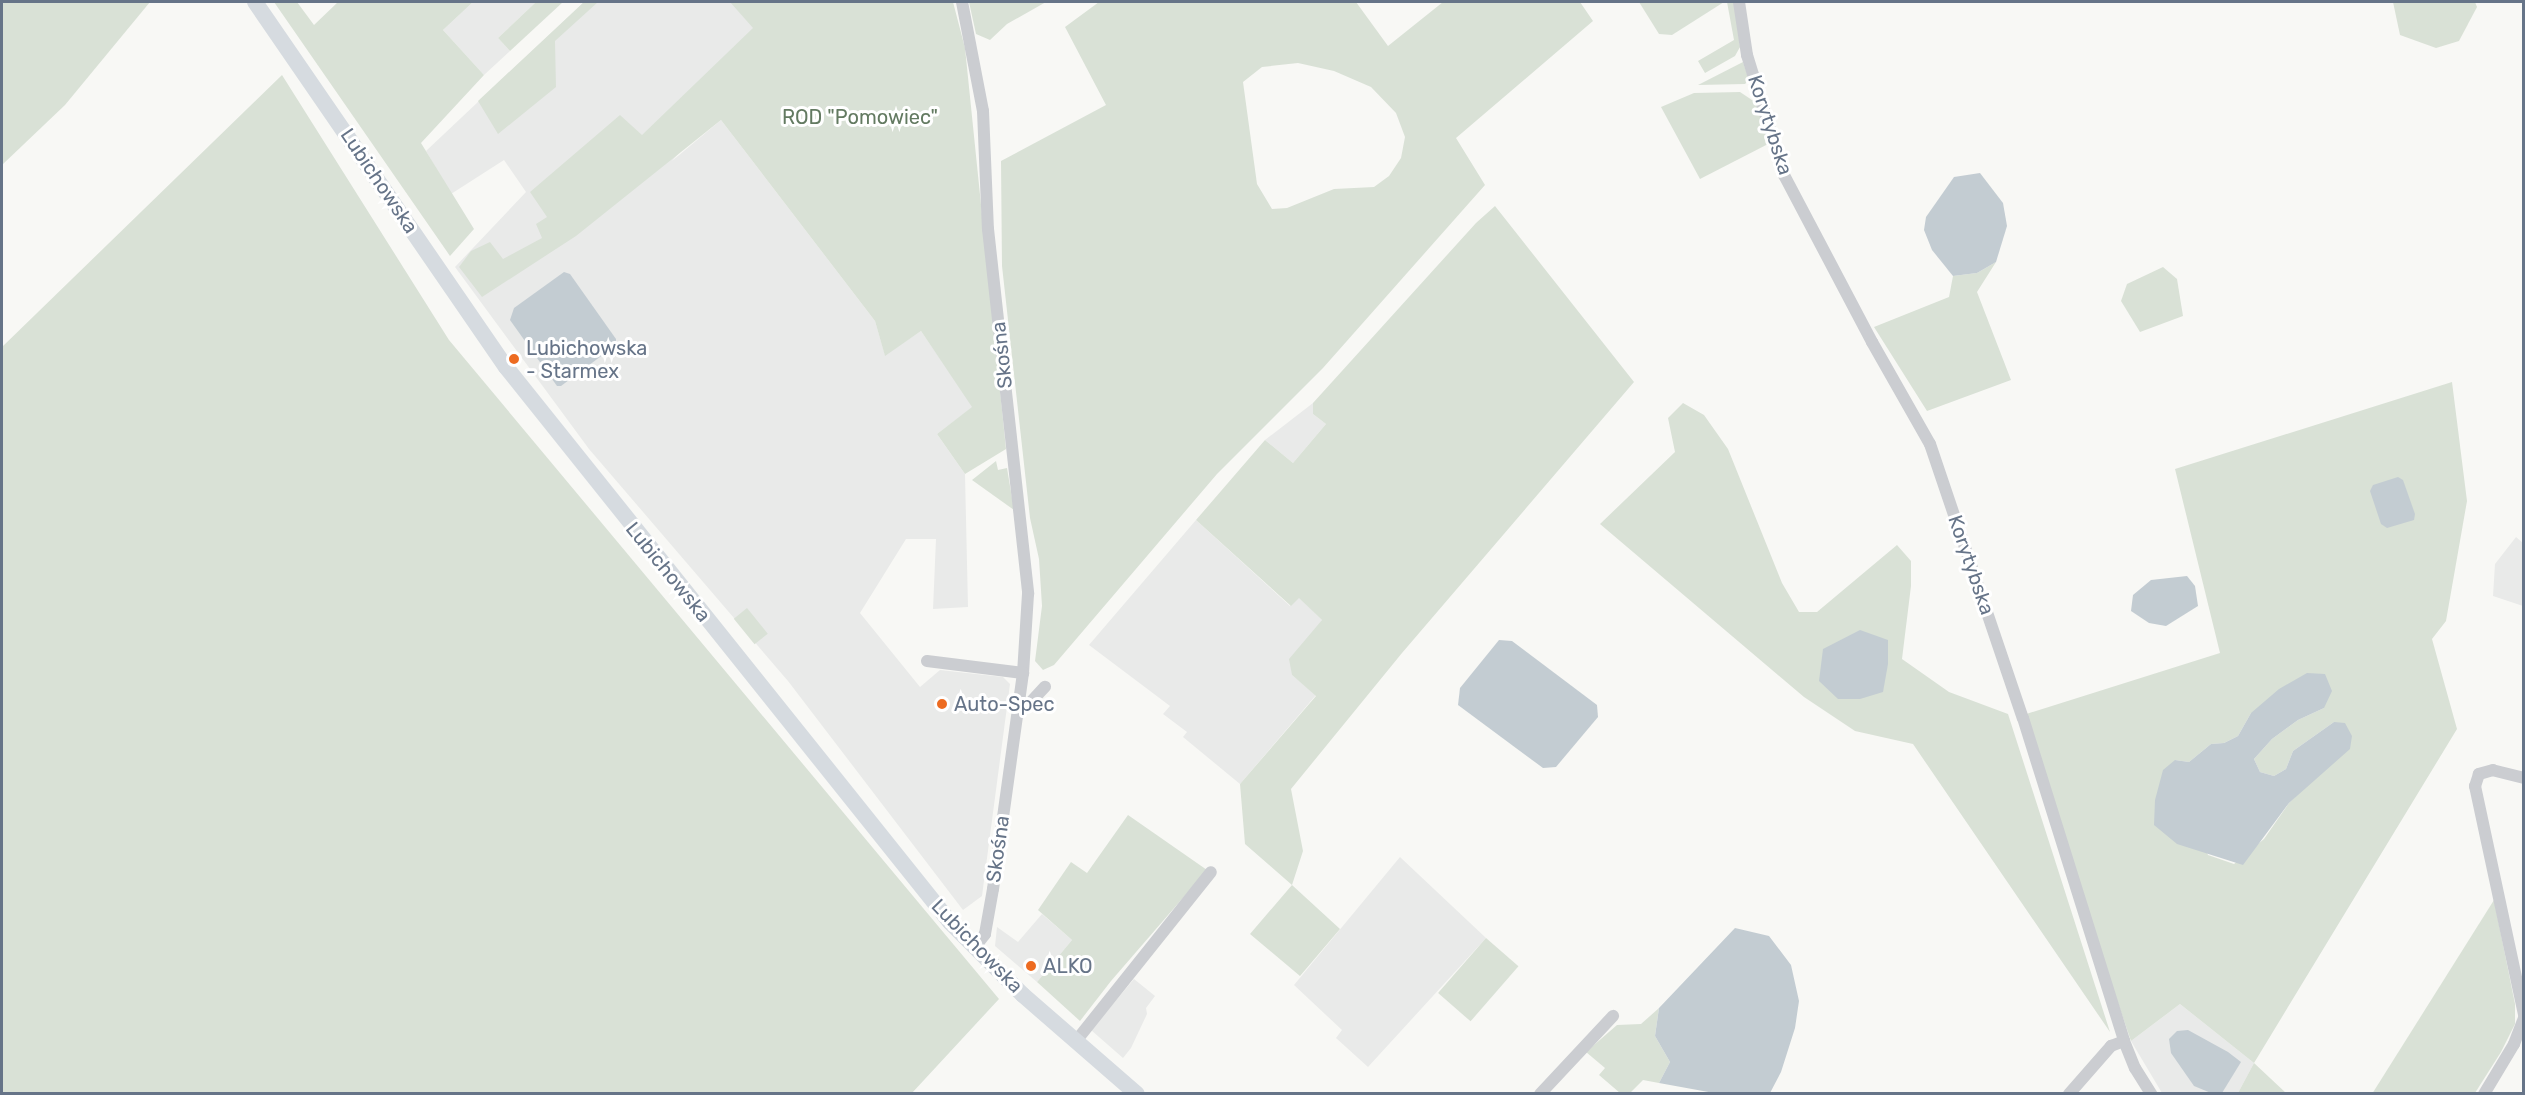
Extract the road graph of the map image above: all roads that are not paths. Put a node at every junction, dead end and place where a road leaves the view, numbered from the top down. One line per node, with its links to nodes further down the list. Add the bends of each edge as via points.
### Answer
1 (255, 2): 10 (street, Lubichowska, via 506,367)
2 (962, 2): 5 (street, Skośna, via 983,111 988,229 1028,594)
3 (1739, 2): 14 (street, Korytybska, via 1747,55 1784,175 1930,444 2024,718)
4 (927, 661): 5 (street)
5 (1023, 673): 7 (street, Skośna)
6 (1045, 687): 7 (street, via 1028,705)
7 (1017, 709): 10 (street, Skośna, via 986,934)
8 (2523, 778): 12 (street, via 2493,770 2479,774 2475,786)
9 (1211, 872): 13 (street)
10 (974, 948): 13 (street, Lubichowska)
11 (1613, 1017): 16 (street)
12 (2523, 1017): 19 (street, via 2514,1044)
13 (1076, 1041): 15 (street, Lubichowska)
14 (2124, 1041): 17 (street, via 2111,1046); 18 (street, Korytybska)
15 (1137, 1094)
16 (1540, 1094)
17 (2069, 1094)
18 (2151, 1094)
19 (2484, 1094)

